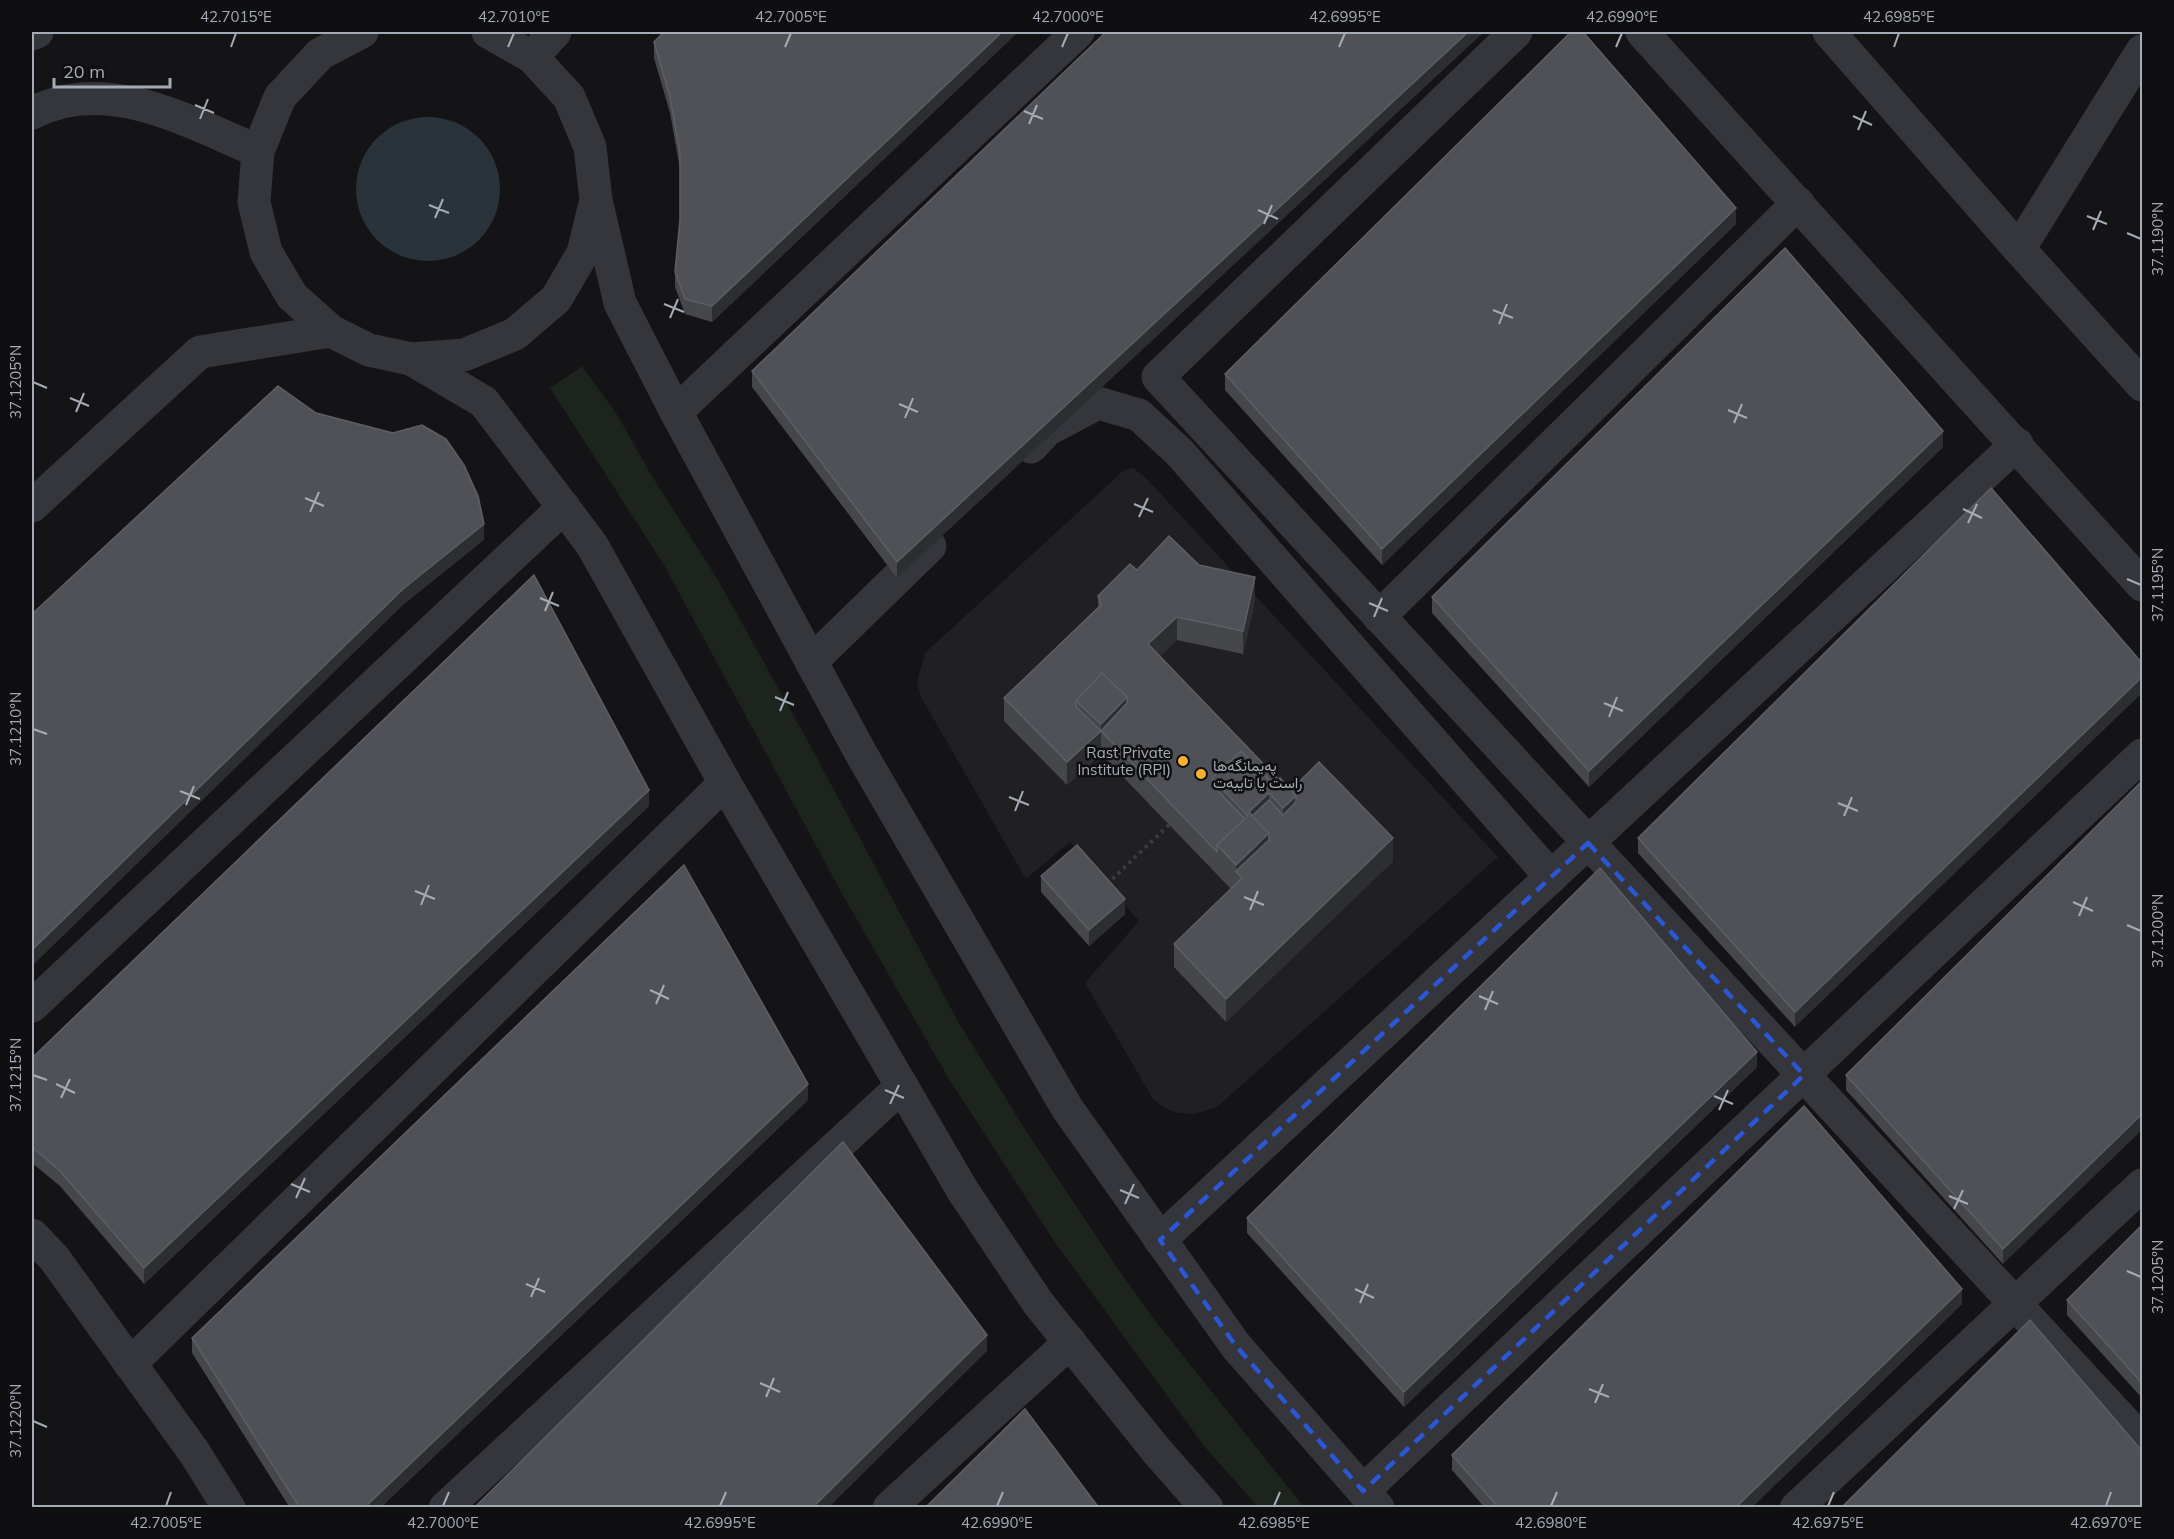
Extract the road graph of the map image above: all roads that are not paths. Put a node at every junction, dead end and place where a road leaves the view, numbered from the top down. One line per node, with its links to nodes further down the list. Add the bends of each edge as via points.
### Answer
1 (37, 32): 9 (street)
2 (362, 32): 13 (street, via 320,54 280,97)
3 (488, 32): 11 (street)
4 (555, 32): 11 (street)
5 (1078, 32): 20 (street)
6 (1516, 32): 27 (street, via 1158,377)
7 (1642, 32): 15 (street)
8 (1829, 32): 16 (street)
9 (32, 34)
10 (2142, 51): 16 (street)
11 (532, 57): 14 (street, via 568,97 590,147)
12 (32, 113): 13 (street, via 63,102 88,99 145,104)
13 (258, 151): 17 (street, via 254,202 266,252 292,296)
14 (596, 200): 18 (street, via 583,253 556,299 515,334 464,355); 20 (street, via 620,303)
15 (1798, 203): 21 (street); 27 (street)
16 (2019, 249): 19 (street)
17 (331, 331): 18 (street, via 369,350); 23 (street, via 200,352)
18 (411, 359): 24 (street, via 484,402)
19 (2142, 385)
20 (676, 412): 28 (street)
21 (2017, 444): 26 (street); 31 (street)
22 (1014, 463): 32 (street, via 1047,430 1098,403 1139,415 1180,453)
23 (32, 506)
24 (564, 507): 30 (street, via 592,545); 33 (street)
25 (954, 521): 28 (street)
26 (2142, 585)
27 (1379, 617): 31 (street)
28 (811, 662): 38 (street, via 1067,1108)
29 (2142, 755): 34 (street)
30 (725, 783): 35 (street); 41 (street)
31 (1588, 843): 32 (street); 34 (street)
32 (1551, 877): 38 (street)
33 (32, 1006)
34 (1804, 1075): 39 (street); 43 (street)
35 (902, 1086): 40 (street, via 963,1191 1038,1303); 45 (street)
36 (2142, 1185): 39 (street)
37 (32, 1235): 41 (street, via 54,1258)
38 (1160, 1240): 43 (street, via 1236,1346)
39 (2016, 1302): 42 (street); 48 (street)
40 (1070, 1342): 46 (street); 47 (street)
41 (130, 1364): 44 (street)
42 (2142, 1441)
43 (1370, 1499)
44 (229, 1508)
45 (446, 1508)
46 (889, 1508)
47 (1207, 1508)
48 (1796, 1508)

